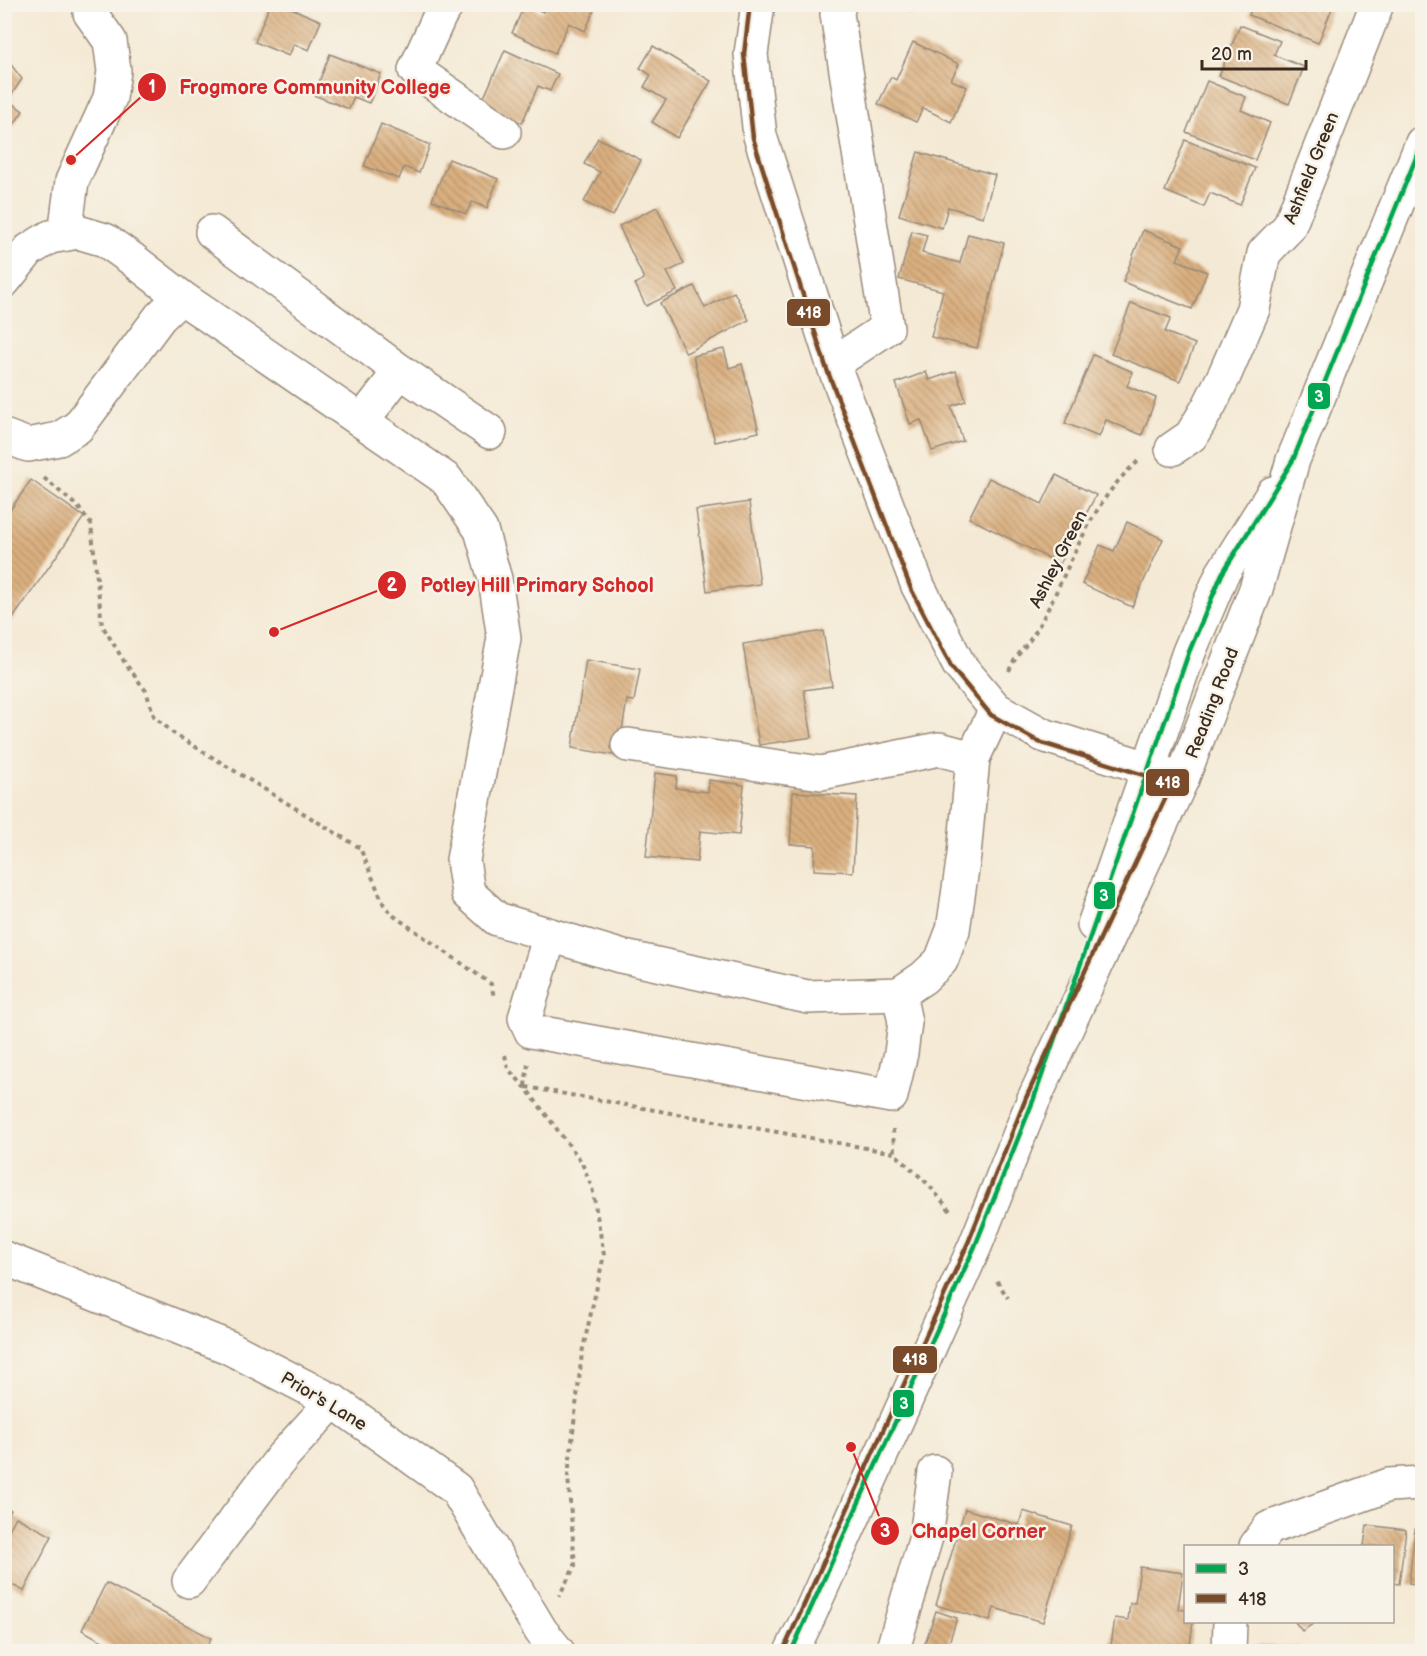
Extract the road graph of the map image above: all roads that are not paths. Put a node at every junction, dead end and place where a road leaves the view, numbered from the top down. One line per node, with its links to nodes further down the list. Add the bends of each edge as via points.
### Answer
1 (448, 4): 6 (street, via 416,70)
2 (758, 4): 12 (street, via 751,54 760,136)
3 (839, 4): 12 (street, via 837,14 887,328)
4 (1377, 4): 17 (street, Ashfield Green, via 1289,227 1264,253 1253,309 1225,374 1191,436)
5 (90, 13): 9 (street, via 110,41 114,71 110,98 72,181)
6 (504, 132)
7 (1422, 143): 18 (street, Reading Road)
8 (212, 232): 13 (street)
9 (65, 234): 10 (street, via 29,249); 11 (street, via 78,232 105,240)
10 (4, 281)
11 (181, 297): 14 (street); 16 (street, via 160,317 78,427 59,440 28,445)
12 (833, 364): 19 (street, via 918,586 959,665)
13 (400, 370): 14 (street); 15 (street)
14 (362, 421): 24 (street, via 446,479 481,530 495,579 504,638 463,860 468,893 497,919)
15 (490, 432)
16 (4, 436)
17 (1172, 449)
18 (1293, 460): 22 (street, Reading Road, via 1222,574 1189,652); 23 (street, Reading Road, via 1256,589)
19 (996, 709): 21 (street); 22 (street, via 1042,735)
20 (628, 745): 21 (street, via 821,773 939,749)
21 (973, 758): 25 (street, via 953,930 941,961)
22 (1149, 767): 23 (street); 26 (street, Reading Road)
23 (1182, 779): 26 (street, Reading Road)
24 (550, 935): 25 (street, via 620,956 808,997); 25 (street, via 525,1018 531,1031 891,1096 904,1022)
25 (899, 994)
26 (1033, 1101): 35 (street, Reading Road, via 975,1246)
27 (4, 1258): 28 (street, Prior's Lane, via 228,1347)
28 (333, 1401): 32 (street, via 283,1456); 34 (street, Prior's Lane, via 456,1490 541,1631)
29 (935, 1472): 36 (street, via 926,1537)
30 (1422, 1483): 31 (street, via 1389,1485 1269,1528)
31 (1257, 1545)
32 (189, 1581)
33 (1230, 1623): 37 (street)
34 (558, 1652)
35 (791, 1652)
36 (892, 1652)
37 (1229, 1652)

